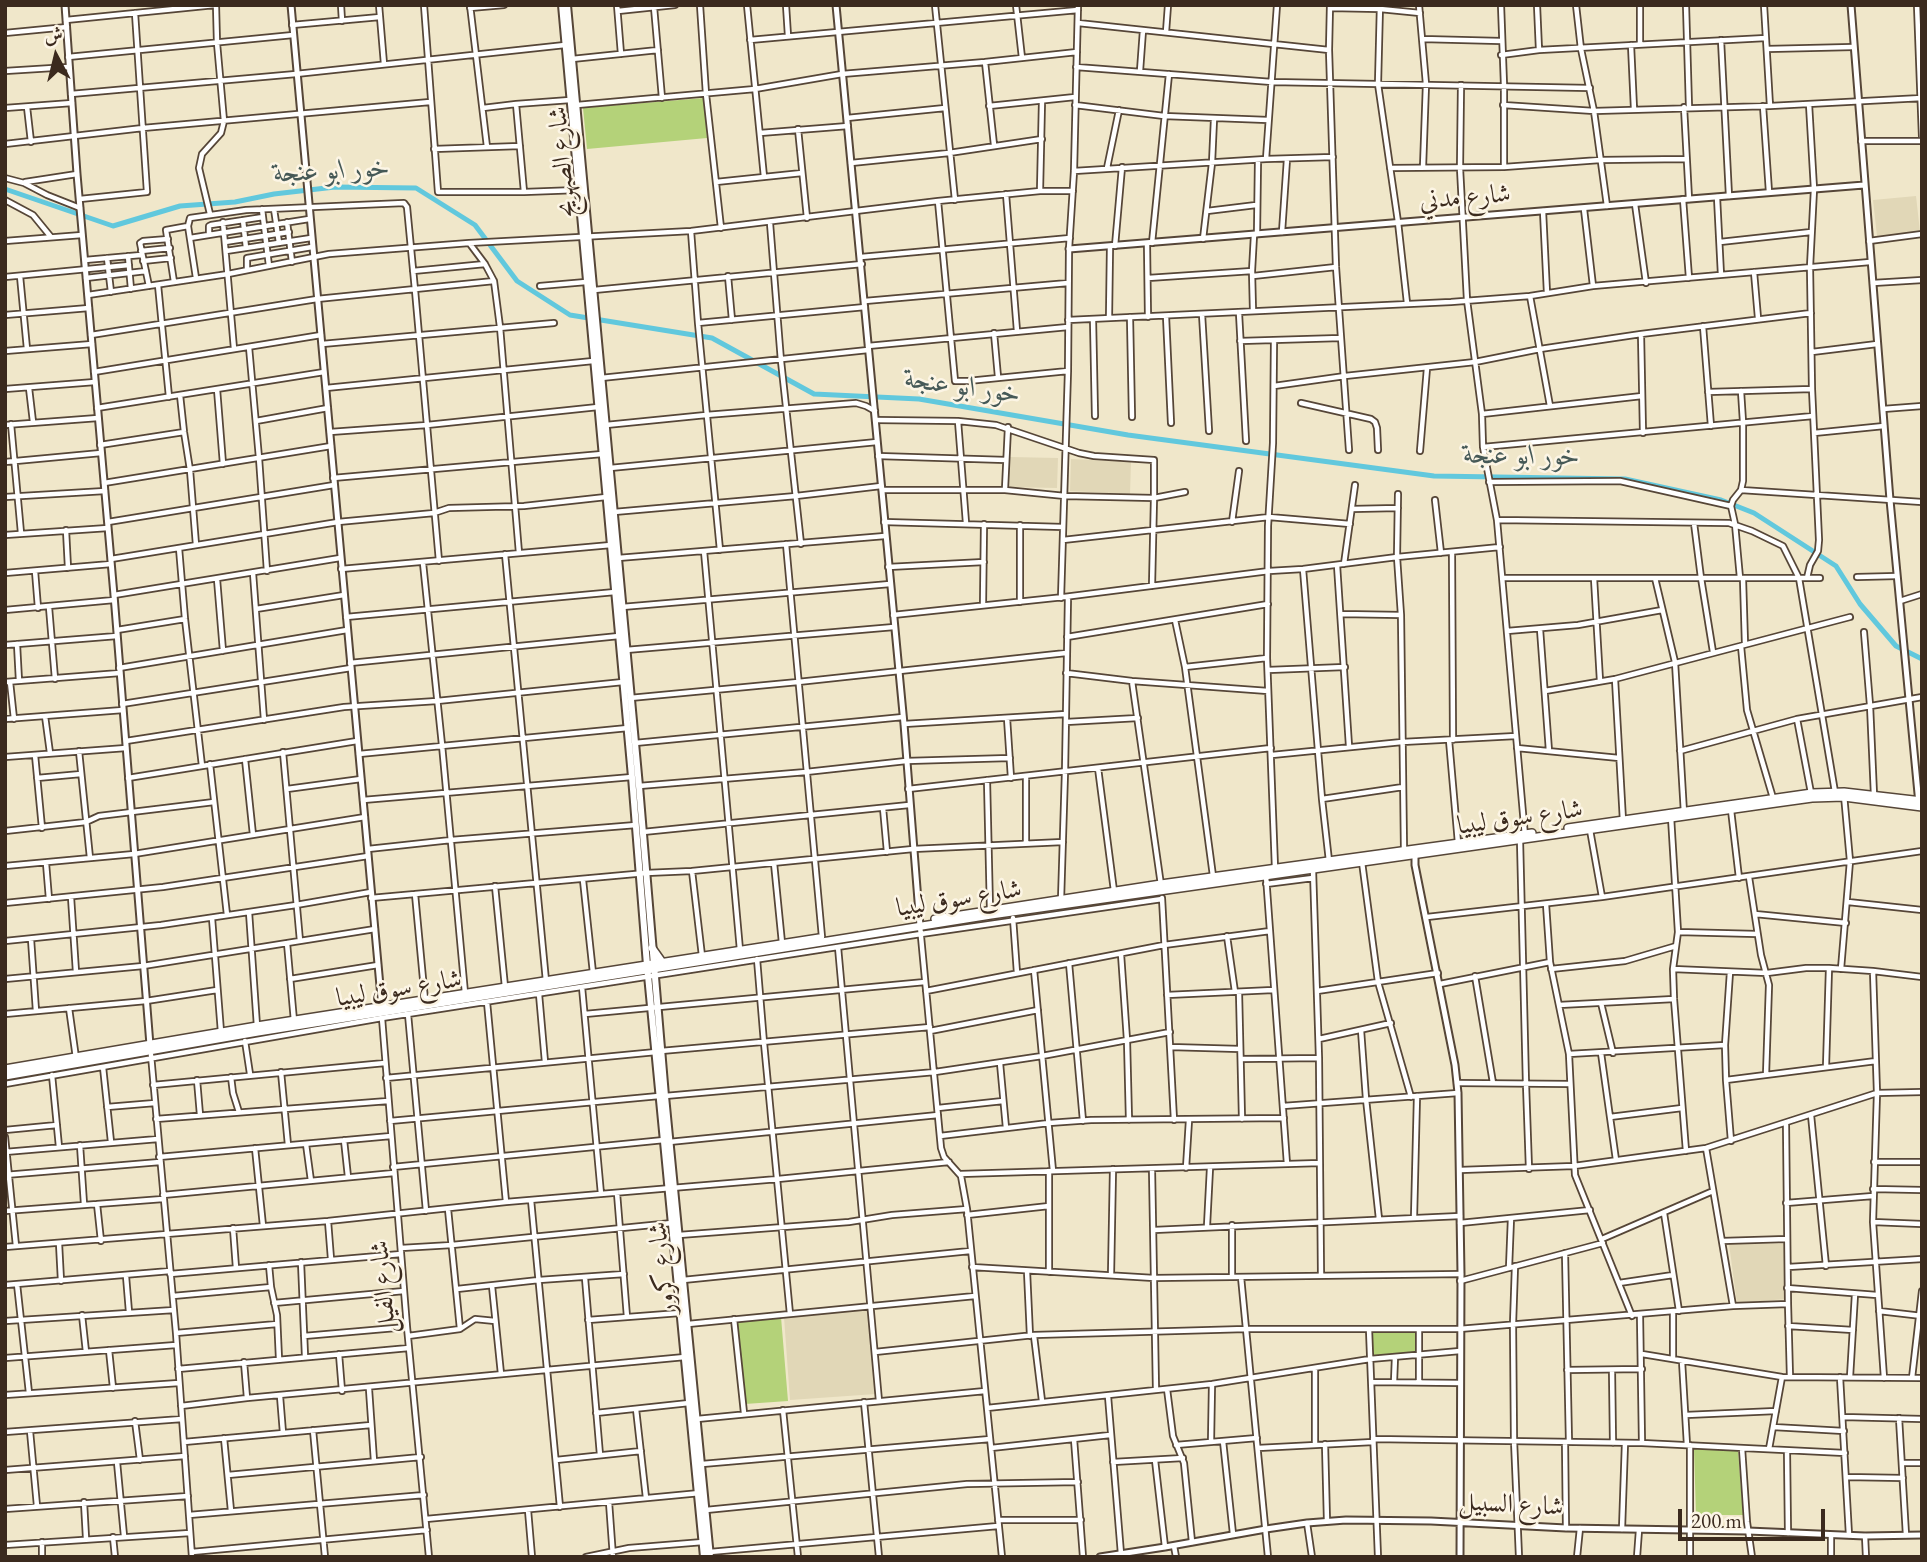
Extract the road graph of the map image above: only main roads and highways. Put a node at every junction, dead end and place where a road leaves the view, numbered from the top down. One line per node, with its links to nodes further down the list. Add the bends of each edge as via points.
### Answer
1 (562, 5): 3 (main road, شارع الصهريج)
2 (567, 5): 3 (main road, شارع الصهريج)
3 (586, 238): 4 (main road, شارع الصهريج); 4 (main road, شارع الصهريج)
4 (592, 315): 5 (main road)
5 (593, 325): 10 (main road, via 610,468); 10 (main road)
6 (1841, 794): 7 (main road, شارع سوق ليبيا); 7 (main road, شارع سوق ليبيا); 8 (main road, شارع سوق ليبيا); 8 (main road, شارع سوق ليبيا, via 1811,793)
7 (1920, 804)
8 (1684, 814): 9 (main road, شارع سوق ليبيا)
9 (1623, 822): 11 (main road, شارع سوق ليبيا); 11 (main road, شارع سوق ليبيا)
10 (640, 827): 15 (main road)
11 (1523, 837): 12 (main road, شارع سوق ليبيا); 12 (main road, شارع سوق ليبيا)
12 (1415, 852): 13 (main road, شارع سوق ليبيا); 13 (main road, شارع سوق ليبيا, via 1404,850)
13 (1329, 864): 14 (main road, شارع سوق ليبيا); 14 (main road, شارع سوق ليبيا)
14 (1275, 871): 16 (main road, شارع سوق ليبيا); 16 (main road, شارع سوق ليبيا, via 1266,880)
15 (643, 873): 19 (main road); 21 (main road)
16 (1161, 887): 17 (main road, شارع سوق ليبيا); 17 (main road, شارع سوق ليبيا)
17 (1060, 902): 18 (main road, شارع سوق ليبيا, via 990,910); 18 (main road, شارع سوق ليبيا, via 1013,916)
18 (920, 927): 20 (main road, شارع سوق ليبيا); 21 (main road, شارع سوق ليبيا, via 757,957)
19 (652, 948): 20 (main road); 21 (main road)
20 (662, 962): 21 (main road, شارع سوق ليبيا)
21 (650, 970): 22 (main road, شارع سوق ليبيا); 22 (main road, شارع سوق ليبيا, via 465,994); 26 (main road, شارع كرور)
22 (382, 1013): 23 (main road, شارع سوق ليبيا); 23 (main road, شارع سوق ليبيا, via 257,1026)
23 (150, 1052): 24 (main road, شارع سوق ليبيا); 25 (main road, شارع سوق ليبيا, via 51,1072)
24 (5, 1069)
25 (5, 1076)
26 (672, 1188): 27 (main road, شارع كرور); 27 (main road, شارع كرور, via 672,1223)
27 (689, 1357): 28 (main road, شارع كرور)
28 (693, 1403): 29 (main road, شارع كرور); 29 (main road, شارع كرور, via 702,1464)
29 (701, 1493): 30 (main road, شارع كرور); 30 (main road, شارع كرور, via 703,1542)
30 (708, 1555)

